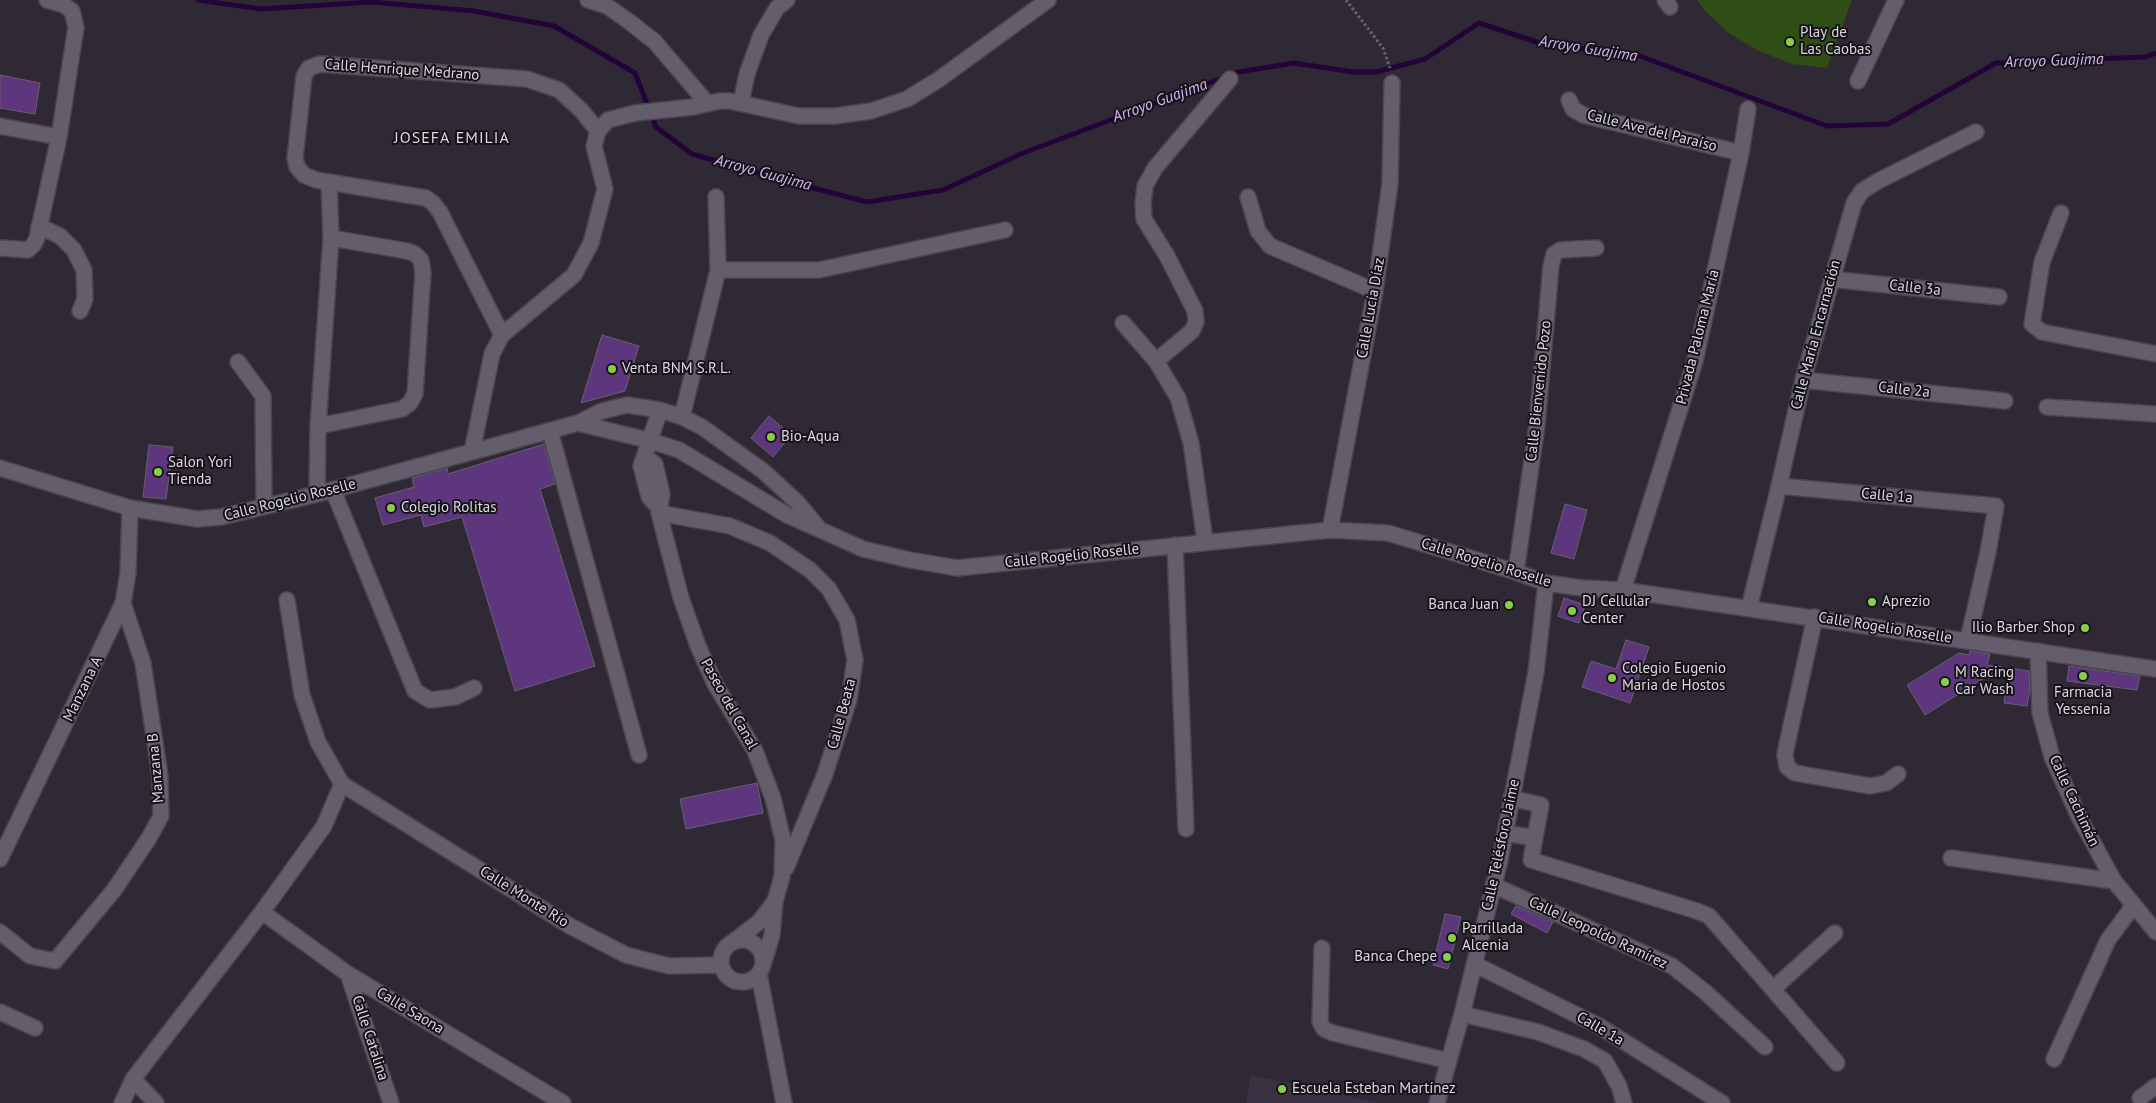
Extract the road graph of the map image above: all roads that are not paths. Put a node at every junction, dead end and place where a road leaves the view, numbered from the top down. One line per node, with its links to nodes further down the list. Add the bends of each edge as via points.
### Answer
1 (588, 0): 10 (street, via 607,6 655,42)
2 (787, 0): 11 (street, via 777,8 761,35)
3 (1048, 0): 11 (street, via 907,99 871,111 835,116 799,116)
4 (1896, 0): 7 (street)
5 (50, 1): 16 (street, via 72,11 76,27)
6 (1230, 79): 35 (street, via 1155,168 1145,186 1144,218 1195,311 1196,322 1192,331)
7 (1858, 81)
8 (1392, 84): 29 (street, Calle Lucía Díaz, via 1390,184)
9 (1569, 100): 17 (street, Calle Ave del Paraíso, via 1573,109 1583,115)
10 (707, 103): 11 (street); 14 (street, via 608,120)
11 (741, 103)
12 (1748, 109): 17 (street, Privada Paloma María)
13 (0, 126): 16 (street)
14 (598, 131): 18 (street, Calle Henrique Medrano, via 559,90 527,79 320,64 309,68 304,76 295,158 296,167 304,175); 33 (street, via 594,146 605,190 591,242 574,275)
15 (1976, 132): 28 (street, Calle María Encarnación, via 1862,191 1854,203)
16 (59, 136): 22 (street)
17 (1741, 153): 61 (street, Privada Paloma María, via 1695,361)
18 (330, 182): 24 (street); 33 (street, Calle Henrique Medrano, via 426,198 433,203)
19 (716, 197): 27 (street)
20 (1248, 197): 29 (street, via 1258,231 1270,246)
21 (2061, 213): 34 (street, via 2042,262 2032,324 2042,332)
22 (39, 226): 25 (street, via 37,238 28,250); 31 (street, via 60,236 74,250 84,270 85,299)
23 (1005, 230): 27 (street, via 819,270)
24 (331, 238): 44 (street); 44 (street, via 407,251 422,260 415,394 402,409)
25 (0, 248)
26 (1596, 248): 59 (street, Calle Bienvenido Pozo, via 1560,250 1554,254 1551,266 1538,425)
27 (718, 270): 42 (street)
28 (1831, 279): 30 (street, Calle 3a); 37 (street, Calle María Encarnación)
29 (1375, 290): 56 (street, Calle Lucía Díaz)
30 (1999, 297)
31 (80, 311)
32 (1123, 323): 35 (street)
33 (502, 335): 47 (street, via 492,354)
34 (2156, 354)
35 (1156, 361): 57 (street, via 1178,398 1192,443)
36 (238, 362): 52 (street, via 263,396)
37 (1802, 380): 38 (street, Calle 2a); 49 (street, Calle María Encarnación)
38 (2005, 401)
39 (2048, 407): 41 (street)
40 (660, 410): 42 (street, Calle Rogelio Roselle); 43 (street, Calle Rogelio Roselle, via 627,405 602,411); 46 (street, Paseo del Canal)
41 (2156, 414)
42 (682, 417): 55 (street, Calle Rogelio Roselle, via 763,471 797,502)
43 (578, 423): 45 (street, Calle Rogelio Roselle); 46 (street, Calle Rogelio Roselle)
44 (318, 426): 51 (street)
45 (550, 431): 47 (street, Calle Rogelio Roselle); 70 (street)
46 (651, 440): 54 (street, Paseo del Canal, via 646,456 655,464 662,494); 55 (street, Calle Rogelio Roselle, via 679,450 787,515)
47 (472, 452): 50 (street, Calle Rogelio Roselle)
48 (0, 468): 53 (street, Calle Rogelio Roselle)
49 (1779, 486): 64 (street, Calle María Encarnación); 66 (street, Calle 1a, via 1996,506)
50 (332, 490): 51 (street, Calle Rogelio Roselle); 69 (street, via 415,691 430,700 456,697)
51 (317, 494): 52 (street, Calle Rogelio Roselle)
52 (264, 506): 53 (street, Calle Rogelio Roselle, via 221,517 197,519)
53 (130, 508): 63 (street, Manzana A, via 128,573)
54 (659, 510): 79 (street, Paseo del Canal, via 681,598 698,646 715,684 755,751 773,798 783,840); 79 (street, Calle Beata, via 730,526 770,544 810,570 829,589 847,620 855,660 849,700 826,774)
55 (819, 529): 58 (street, Calle Rogelio Roselle, via 887,556 957,568)
56 (1330, 530): 57 (street, Calle Rogelio Roselle); 59 (street, Calle Rogelio Roselle, via 1388,534)
57 (1205, 541): 58 (street, Calle Rogelio Roselle)
58 (1175, 546): 74 (street)
59 (1516, 572): 60 (street, Calle Rogelio Roselle)
60 (1546, 583): 61 (street, Calle Rogelio Roselle); 73 (street, Calle Telésforo Jaime, via 1536,672)
61 (1623, 590): 64 (street, Calle Rogelio Roselle)
62 (287, 600): 72 (street, Calle Monte Río, via 302,695 318,742)
63 (123, 604): 78 (street, Manzana A); 85 (street, Manzana B, via 143,663 160,776 160,816 114,890 55,961 30,956)
64 (1749, 608): 65 (street, Calle Rogelio Roselle)
65 (1815, 617): 66 (street, Calle Rogelio Roselle); 71 (street, via 1786,744 1787,766 1795,773 1870,786 1886,783)
66 (1968, 640): 67 (street, Calle Rogelio Roselle)
67 (2038, 651): 68 (street, Calle Rogelio Roselle); 80 (street, Calle Cachimán, via 2040,712 2052,757 2079,817)
68 (2156, 669)
69 (474, 688)
70 (639, 755)
71 (1898, 774)
72 (342, 784): 84 (street, via 324,826); 91 (street, Calle Monte Río, via 570,926 626,955 669,966)
73 (1511, 798): 75 (street, Calle Telésforo Jaime); 76 (street, via 1541,805)
74 (1186, 829)
75 (1505, 833): 76 (street); 81 (street, Calle Telésforo Jaime)
76 (1535, 838): 94 (street, via 1531,860 1709,916)
77 (1951, 858): 80 (street)
78 (0, 859)
79 (782, 877): 82 (street, Paseo del Canal)
80 (2114, 881): 83 (street, Calle Cachimán)
81 (1493, 885): 90 (street, Calle Telésforo Jaime); 99 (street, Calle Leopoldo Ramírez, via 1672,966 1704,991)
82 (775, 901): 88 (street, Paseo del Canal, via 759,922); 92 (street, Paseo del Canal, via 772,935)
83 (2134, 905): 86 (street, Calle Cachimán); 101 (street, via 2108,940)
84 (262, 912): 93 (street, Calle Saona); 104 (street)
85 (0, 932)
86 (2156, 932)
87 (1835, 933): 94 (street)
88 (733, 942): 91 (street, via 723,952); 92 (street, via 747,940 754,943 762,954)
89 (1322, 948): 102 (street, via 1320,1022 1324,1029)
90 (1474, 964): 96 (street, Calle Telésforo Jaime); 97 (street, Calle 1a)
91 (721, 965): 92 (street, via 728,977 741,982 748,982)
92 (761, 971): 111 (street, Paseo del Canal)
93 (348, 974): 109 (street, Calle Catalina); 110 (street, Calle Saona)
94 (1773, 989): 103 (street)
95 (0, 1012): 98 (street)
96 (1462, 1014): 100 (street, via 1538,1032); 102 (street, Calle Telésforo Jaime)
97 (1599, 1026): 100 (street); 114 (street, Calle 1a)
98 (35, 1028)
99 (1764, 1048)
100 (1584, 1049): 113 (street, via 1605,1061)
101 (2054, 1059)
102 (1449, 1061): 112 (street, Calle Telésforo Jaime)
103 (1837, 1063)
104 (132, 1079): 107 (street); 108 (street)
105 (2156, 1086): 106 (street)
106 (2140, 1098)
107 (122, 1103)
108 (156, 1103)
109 (391, 1103)
110 (563, 1103)
111 (784, 1103)
112 (1437, 1103)
113 (1624, 1103)
114 (1722, 1103)

